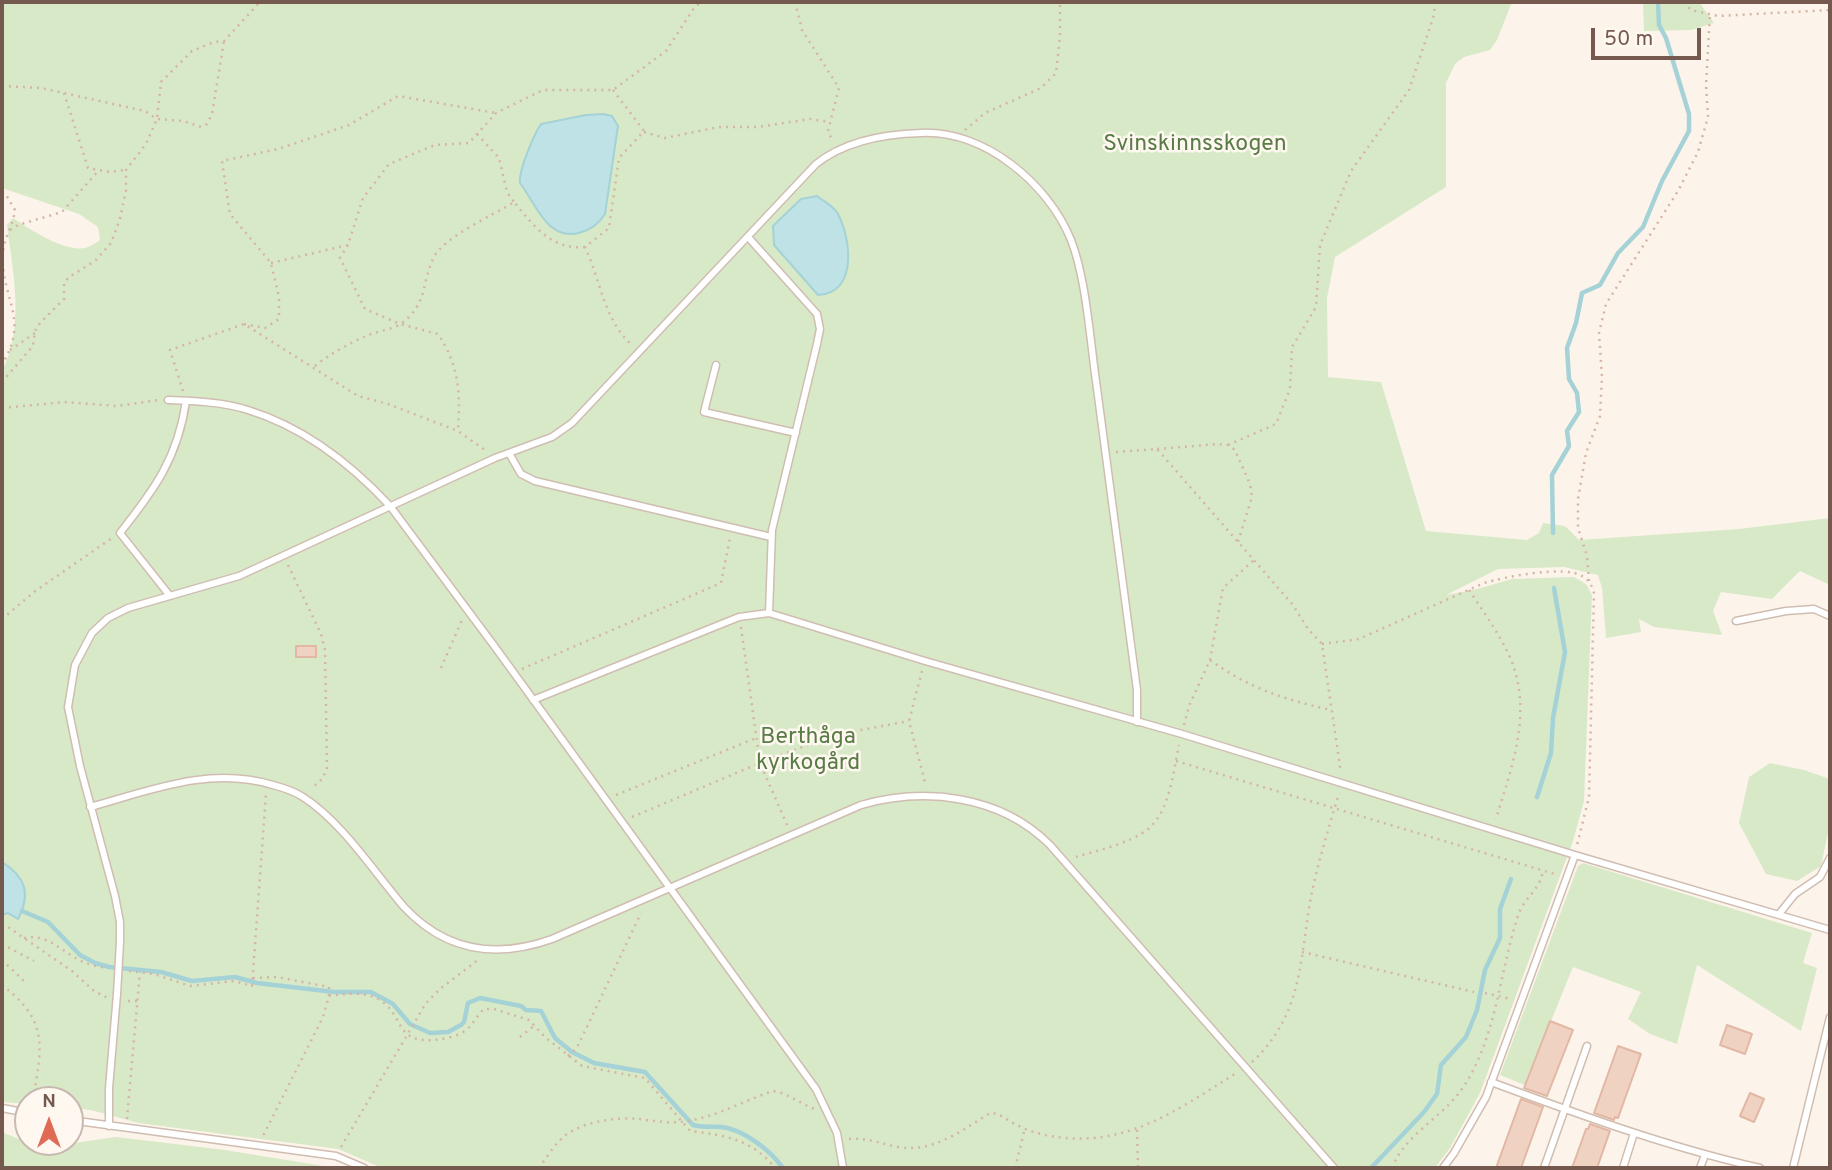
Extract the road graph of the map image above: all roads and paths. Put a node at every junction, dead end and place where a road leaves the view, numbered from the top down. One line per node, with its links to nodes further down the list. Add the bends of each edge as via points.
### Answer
1 (260, 2): 9 (path)
2 (701, 2): 11 (path, via 666,51)
3 (795, 2): 15 (path, via 802,30 839,88)
4 (1060, 2): 18 (path, via 1056,73 1041,88 985,113)
5 (1435, 2): 43 (path, via 1409,90 1351,171 1320,245 1316,307 1292,347 1290,389 1276,424)
6 (1684, 2): 8 (path, via 1691,10)
7 (1830, 10): 8 (path)
8 (1710, 15): 55 (path, via 1708,117 1698,152 1606,304 1599,333 1600,416 1586,453 1578,499 1578,528)
9 (224, 41): 14 (path, via 192,51 166,76 161,82); 14 (path, via 212,114 206,124)
10 (2, 86): 12 (path)
11 (613, 90): 13 (path, via 543,90); 16 (path)
12 (64, 93): 14 (path, via 145,111); 20 (path, via 88,168)
13 (496, 113): 17 (path); 28 (path, via 398,96 349,125 278,149 222,161 230,214)
14 (158, 120): 21 (path)
15 (830, 122): 16 (path, via 810,119 711,128 665,138); 19 (path, via 828,131)
16 (644, 131): 27 (path, via 619,158 609,228)
17 (477, 133): 23 (path, via 499,158); 26 (path, via 469,143 435,145 389,164 363,198)
18 (957, 137): 19 (lane, via 925,133 886,136); 45 (lane, via 991,152 1034,185 1054,207 1071,240)
19 (838, 152): 25 (lane, via 816,164)
20 (99, 170): 21 (path); 24 (path, via 62,212)
21 (127, 170): 31 (path, via 120,219 111,243 95,261 69,277 64,283 64,299)
22 (2, 192): 24 (path, via 15,210)
23 (514, 202): 27 (path, via 553,243); 30 (path, via 462,230 435,255 422,301)
24 (10, 230): 32 (path, via 3,262 16,327)
25 (748, 237): 33 (lane); 42 (lane, via 819,319)
26 (348, 245): 28 (path); 30 (path, via 340,258 365,310)
27 (585, 247): 33 (path, via 620,335)
28 (271, 263): 29 (path, via 279,319 265,328)
29 (244, 324): 36 (path); 39 (path, via 170,349)
30 (400, 324): 36 (path, via 367,335); 41 (path, via 438,334 447,347 460,387)
31 (35, 333): 32 (path); 37 (path, via 33,346)
32 (10, 350): 34 (path)
33 (638, 351): 46 (lane, via 572,423 552,437)
34 (2, 364)
35 (716, 365): 42 (lane, via 705,412)
36 (314, 367): 41 (path, via 358,396)
37 (2, 382)
38 (168, 400): 39 (lane); 40 (path, via 117,406 65,402)
39 (186, 401): 48 (lane, via 248,410 295,430 338,459); 50 (lane, via 174,450 160,479)
40 (2, 408)
41 (458, 430): 47 (path)
42 (796, 433): 51 (lane)
43 (1228, 445): 44 (path); 52 (path, via 1239,455 1252,497)
44 (1157, 449): 45 (path); 52 (path)
45 (1106, 452): 72 (lane)
46 (509, 453): 47 (lane); 49 (lane, via 521,474 535,481)
47 (495, 458): 48 (lane)
48 (390, 506): 53 (lane); 58 (lane)
49 (732, 528): 51 (lane); 68 (path, via 721,583)
50 (120, 533): 57 (lane); 62 (path)
51 (771, 537): 59 (lane)
52 (1238, 542): 54 (path)
53 (285, 555): 57 (lane, via 228,580); 80 (path, via 321,634 325,657 327,769)
54 (1254, 560): 64 (path); 65 (path, via 1223,588)
55 (1589, 581): 56 (path, via 1574,572 1532,574); 87 (path, via 1594,593 1589,797)
56 (1469, 590): 64 (path, via 1359,639); 85 (path, via 1510,657 1520,698 1517,751)
57 (170, 596): 82 (lane, via 108,618 79,655 68,707)
58 (467, 610): 67 (path); 68 (lane)
59 (769, 613): 61 (lane); 66 (lane)
60 (1830, 616): 63 (lane, via 1814,608)
61 (739, 617): 69 (lane); 74 (path)
62 (2, 619)
63 (1736, 621)
64 (1322, 644): 70 (path)
65 (1210, 660): 70 (path, via 1265,692); 73 (path)
66 (925, 661): 71 (path); 72 (lane)
67 (441, 668)
68 (514, 673): 69 (lane)
69 (533, 700): 81 (lane)
70 (1331, 710): 77 (path)
71 (909, 721): 76 (path, via 834,735); 79 (path)
72 (1137, 722): 73 (lane)
73 (1182, 734): 75 (path); 77 (lane)
74 (756, 738): 76 (path); 81 (path)
75 (1175, 761): 83 (path); 89 (path, via 1163,808 1148,829)
76 (760, 763): 84 (path); 86 (path)
77 (1342, 782): 83 (path); 85 (lane)
78 (268, 783): 80 (lane); 82 (lane, via 194,779); 104 (path)
79 (928, 795): 86 (lane, via 891,797); 89 (lane, via 965,800 1005,814 1037,833)
80 (303, 797): 99 (lane, via 338,827 417,920 455,942)
81 (604, 800): 84 (lane)
82 (90, 807): 111 (lane, bridge, via 120,922)
83 (1335, 808): 90 (path); 100 (path, via 1314,882)
84 (621, 822): 92 (lane)
85 (1493, 829): 87 (lane)
86 (791, 834): 92 (lane)
87 (1574, 855): 91 (lane); 94 (lane)
88 (1830, 858): 94 (lane, via 1820,877 1795,894)
89 (1066, 861): 119 (lane)
90 (1544, 870): 91 (path); 110 (path, via 1541,883 1518,915)
91 (1566, 877): 112 (lane)
92 (670, 888): 93 (lane); 123 (lane)
93 (648, 897): 99 (lane, via 543,942); 118 (path, via 576,1049)
94 (1779, 914): 96 (lane)
95 (2, 926): 97 (path)
96 (1830, 930)
97 (24, 938): 103 (path, via 49,941 93,965); 111 (path, via 94,991)
98 (2, 944): 102 (path)
99 (493, 950): 115 (path, via 441,988)
100 (1302, 951): 107 (path); 119 (path, via 1289,1010 1260,1055)
101 (2, 960): 105 (path)
102 (34, 961)
103 (140, 972): 104 (path, via 193,986 230,981 252,986); 127 (path)
104 (253, 978): 109 (path, via 277,977 329,987)
105 (24, 981)
106 (2, 985): 121 (path, via 26,1005 38,1033)
107 (1474, 992)
108 (1485, 993): 110 (path)
109 (330, 996): 115 (path, via 377,998); 132 (path)
110 (1498, 996): 112 (path); 142 (path, via 1463,1088 1406,1145)
111 (116, 997): 126 (lane)
112 (1521, 1001): 120 (lane)
113 (1830, 1017): 148 (lane)
114 (535, 1025): 115 (path, via 488,1009 467,1030 450,1037 422,1040); 116 (path); 118 (path)
115 (407, 1035): 134 (path)
116 (520, 1037)
117 (1587, 1046): 122 (lane)
118 (568, 1056): 125 (path, via 582,1066 645,1078)
119 (1246, 1067): 129 (path); 141 (lane)
120 (1491, 1083): 122 (lane); 143 (lane)
121 (35, 1086)
122 (1564, 1109): 130 (lane); 144 (lane)
123 (830, 1114): 125 (path, via 773,1091); 131 (lane)
124 (84, 1122): 126 (lane)
125 (684, 1122): 136 (path, via 638,1119 583,1125 565,1135); 137 (path, via 690,1131 735,1138)
126 (109, 1126): 127 (lane)
127 (126, 1128): 132 (lane)
128 (1025, 1128): 129 (path, via 1045,1135 1083,1138); 131 (path, via 990,1113 933,1145 900,1147 866,1139); 139 (path)
129 (1137, 1130): 140 (path)
130 (1634, 1133): 133 (lane); 145 (lane)
131 (839, 1140): 138 (lane)
132 (259, 1145): 134 (lane)
133 (1704, 1155): 146 (lane); 147 (lane)
134 (336, 1156): 135 (lane)
135 (364, 1168)
136 (539, 1168)
137 (775, 1168)
138 (843, 1168)
139 (1015, 1168)
140 (1138, 1168)
141 (1334, 1168)
142 (1392, 1168)
143 (1443, 1168)
144 (1544, 1168)
145 (1623, 1168)
146 (1700, 1168)
147 (1760, 1168)
148 (1793, 1168)

